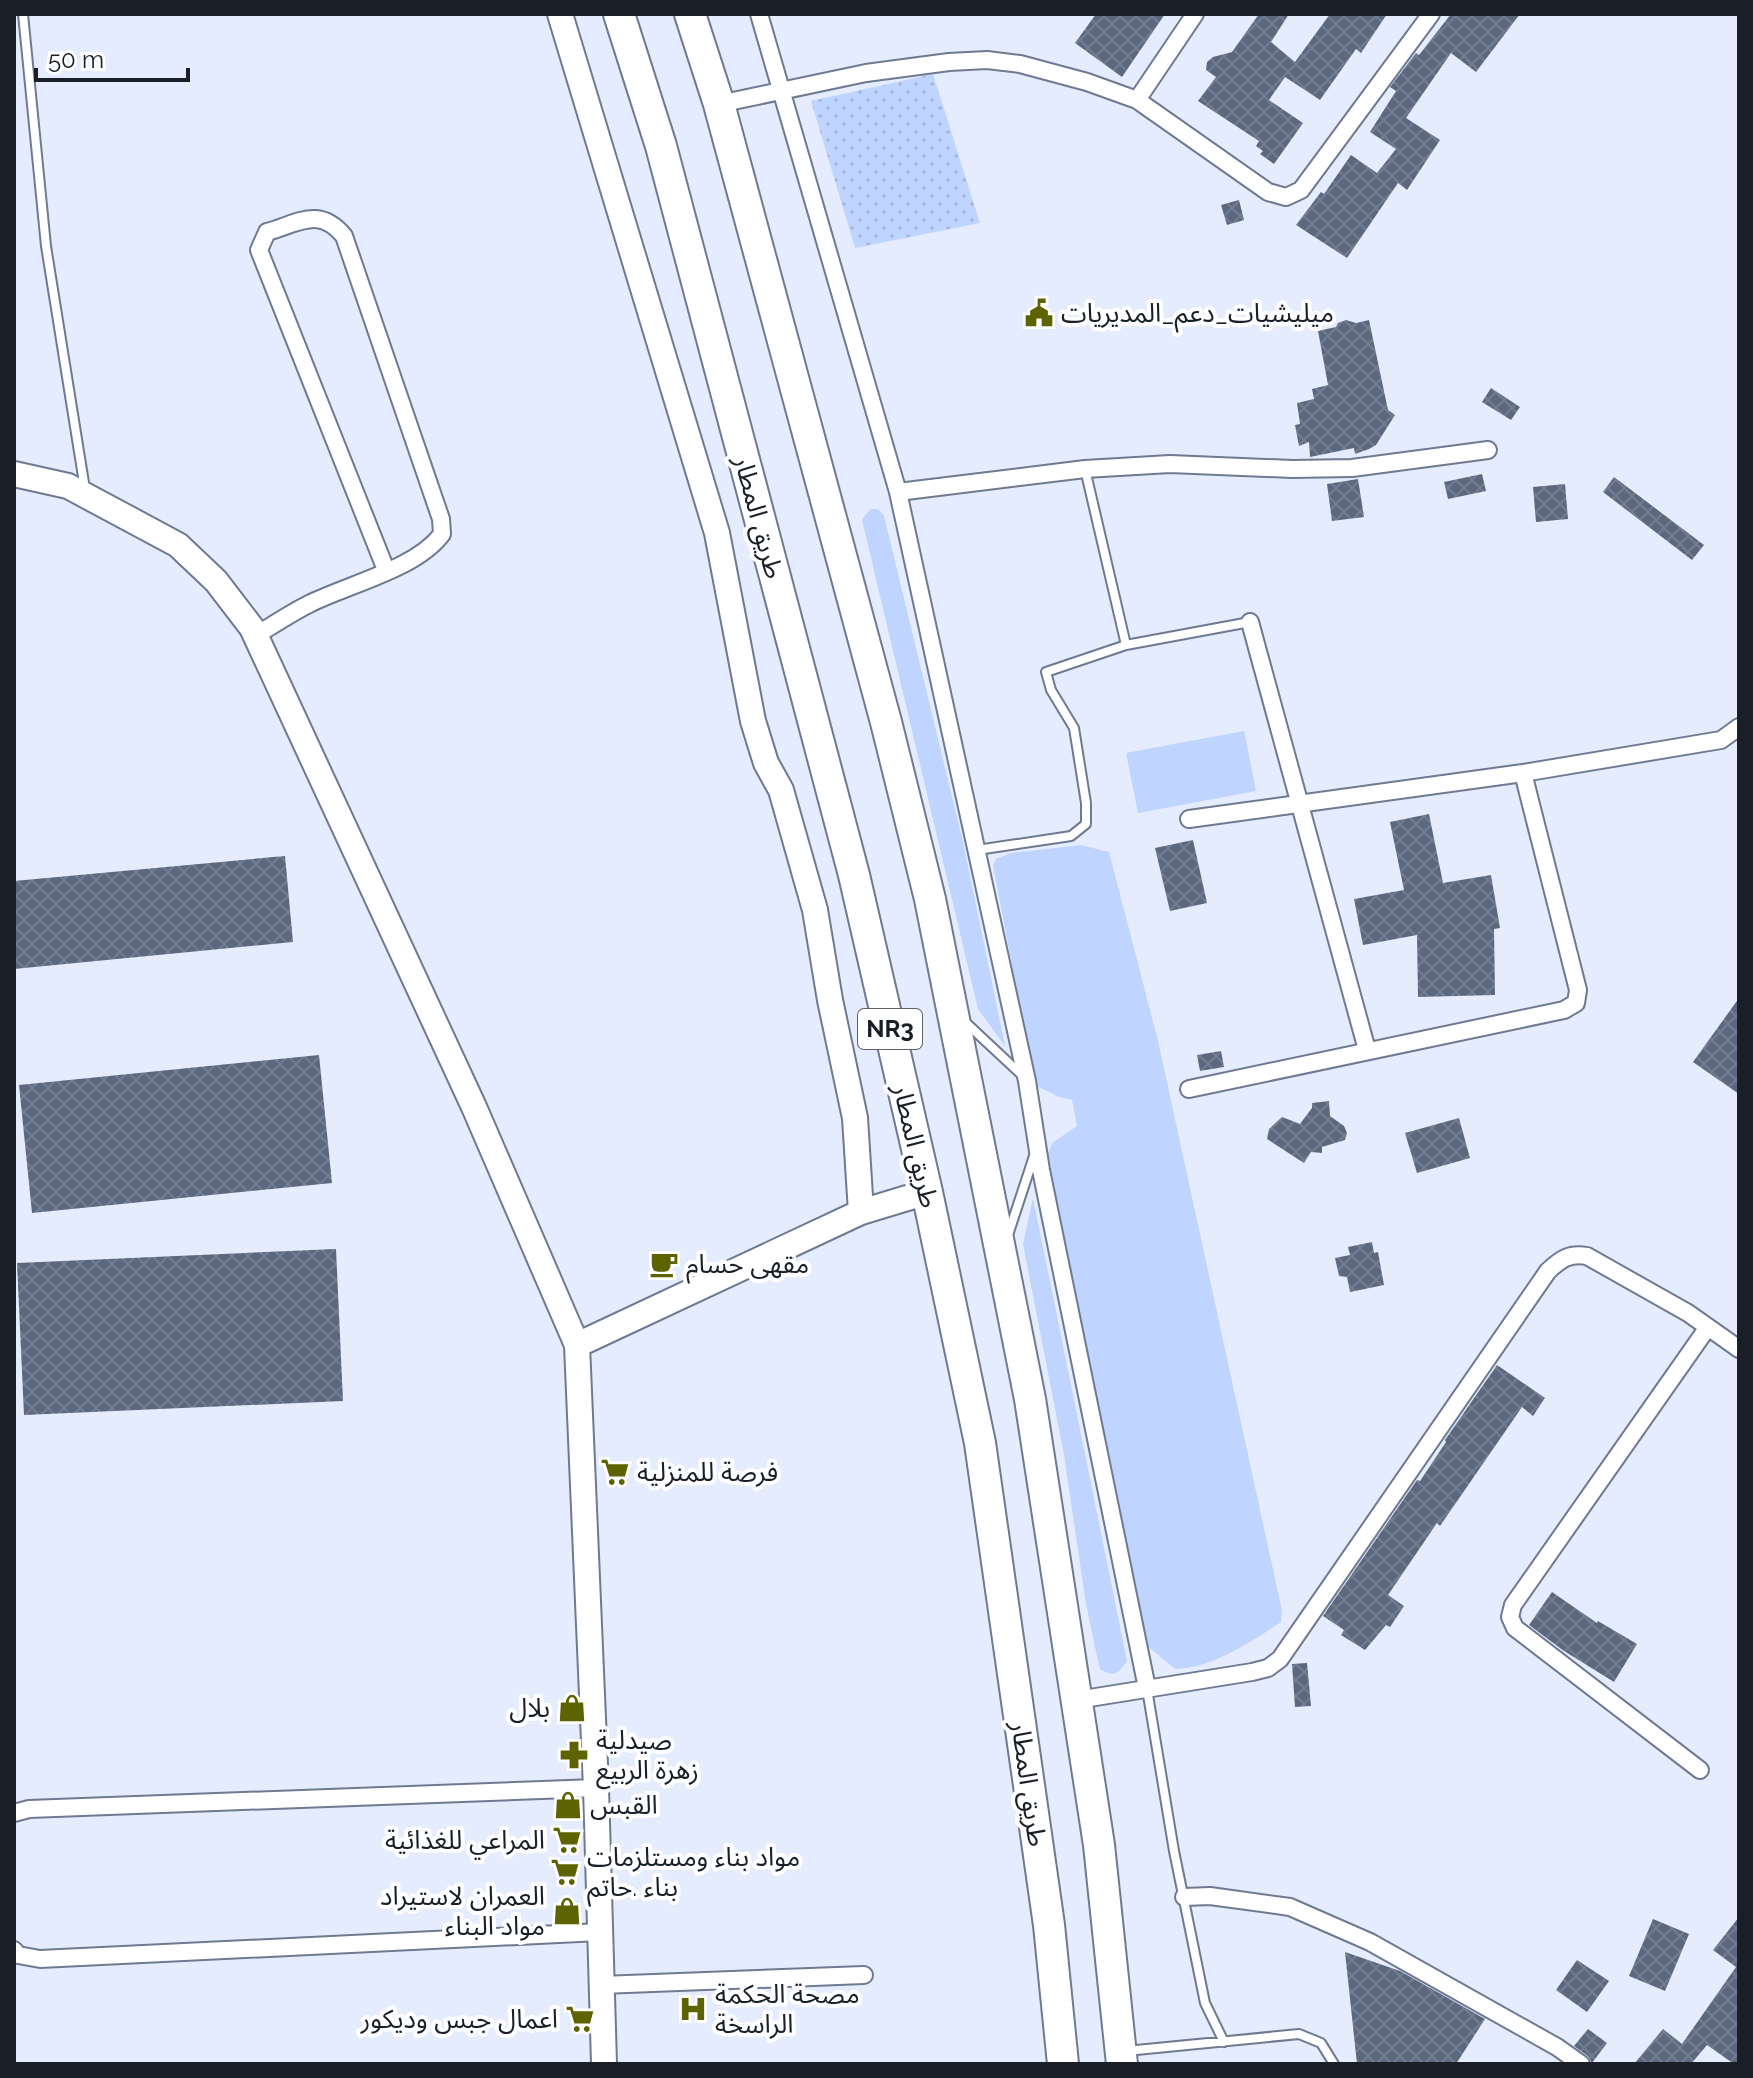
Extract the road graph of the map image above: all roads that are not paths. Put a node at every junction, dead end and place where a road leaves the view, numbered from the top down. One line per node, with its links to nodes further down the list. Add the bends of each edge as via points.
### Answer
1 (23, 14): 15 (lane, via 46,246)
2 (560, 14): 31 (street, via 717,533 753,721 781,790 815,910 855,1118)
3 (619, 14): 30 (highway, طريق المطار / NR3, via 661,146 854,875)
4 (690, 14): 10 (highway, NR3)
5 (759, 14): 8 (street)
6 (1195, 14): 9 (street)
7 (1431, 14): 9 (street, via 1301,190 1286,197 1268,192)
8 (782, 91): 9 (street, via 866,73 987,60 1020,64); 10 (street); 14 (street)
9 (1137, 100)
10 (719, 104): 25 (highway, NR3, via 886,722)
11 (1488, 450): 12 (street, via 1352,468 1170,464)
12 (1085, 469): 14 (street); 19 (lane)
13 (14, 474): 15 (street, via 68,486)
14 (898, 492): 24 (street)
15 (86, 496): 18 (street, via 178,545 216,581)
16 (386, 570): 16 (street, via 434,545 442,534 441,519 344,236 322,218 310,219 267,232 259,250); 18 (street, via 309,604)
17 (1250, 622): 19 (lane); 22 (street)
18 (255, 636): 34 (street, via 474,1107)
19 (1126, 645): 24 (lane, via 1046,672 1074,728 1086,824 1071,836)
20 (1739, 727): 21 (street, via 1721,740)
21 (1523, 773): 22 (street); 26 (street, via 1578,990 1576,1003 1564,1010)
22 (1302, 805): 23 (street); 26 (street)
23 (1189, 819)
24 (977, 850): 27 (street)
25 (953, 1011): 27 (lane); 32 (highway, NR3)
26 (1367, 1050): 28 (street)
27 (1027, 1081): 29 (street)
28 (1189, 1089)
29 (1037, 1145): 32 (lane); 36 (street)
30 (927, 1192): 31 (street); 49 (highway, طريق المطار / NR3, via 980,1443 1049,1925)
31 (861, 1212): 34 (street)
32 (1001, 1254): 37 (highway, NR3, via 1030,1399)
33 (1708, 1327): 35 (street); 36 (street, via 1587,1256 1561,1259 1280,1659 1252,1672); 38 (street, via 1513,1605 1510,1617 1515,1628)
34 (577, 1345): 39 (street)
35 (1739, 1349)
36 (1147, 1688): 37 (street); 41 (lane)
37 (1077, 1700): 47 (highway, NR3)
38 (1700, 1770)
39 (596, 1788): 40 (street); 42 (street)
40 (14, 1813)
41 (1184, 1897): 46 (lane, via 1205,2003); 51 (street, via 1290,1907 1370,1942)
42 (600, 1932): 43 (street, via 40,1959); 45 (street)
43 (14, 1950)
44 (864, 1975): 45 (street)
45 (601, 1985): 48 (street)
46 (1224, 2042): 47 (lane); 50 (lane, via 1299,2034 1321,2043)
47 (1122, 2058)
48 (604, 2064)
49 (1063, 2064)
50 (1334, 2064)
51 (1581, 2064)

